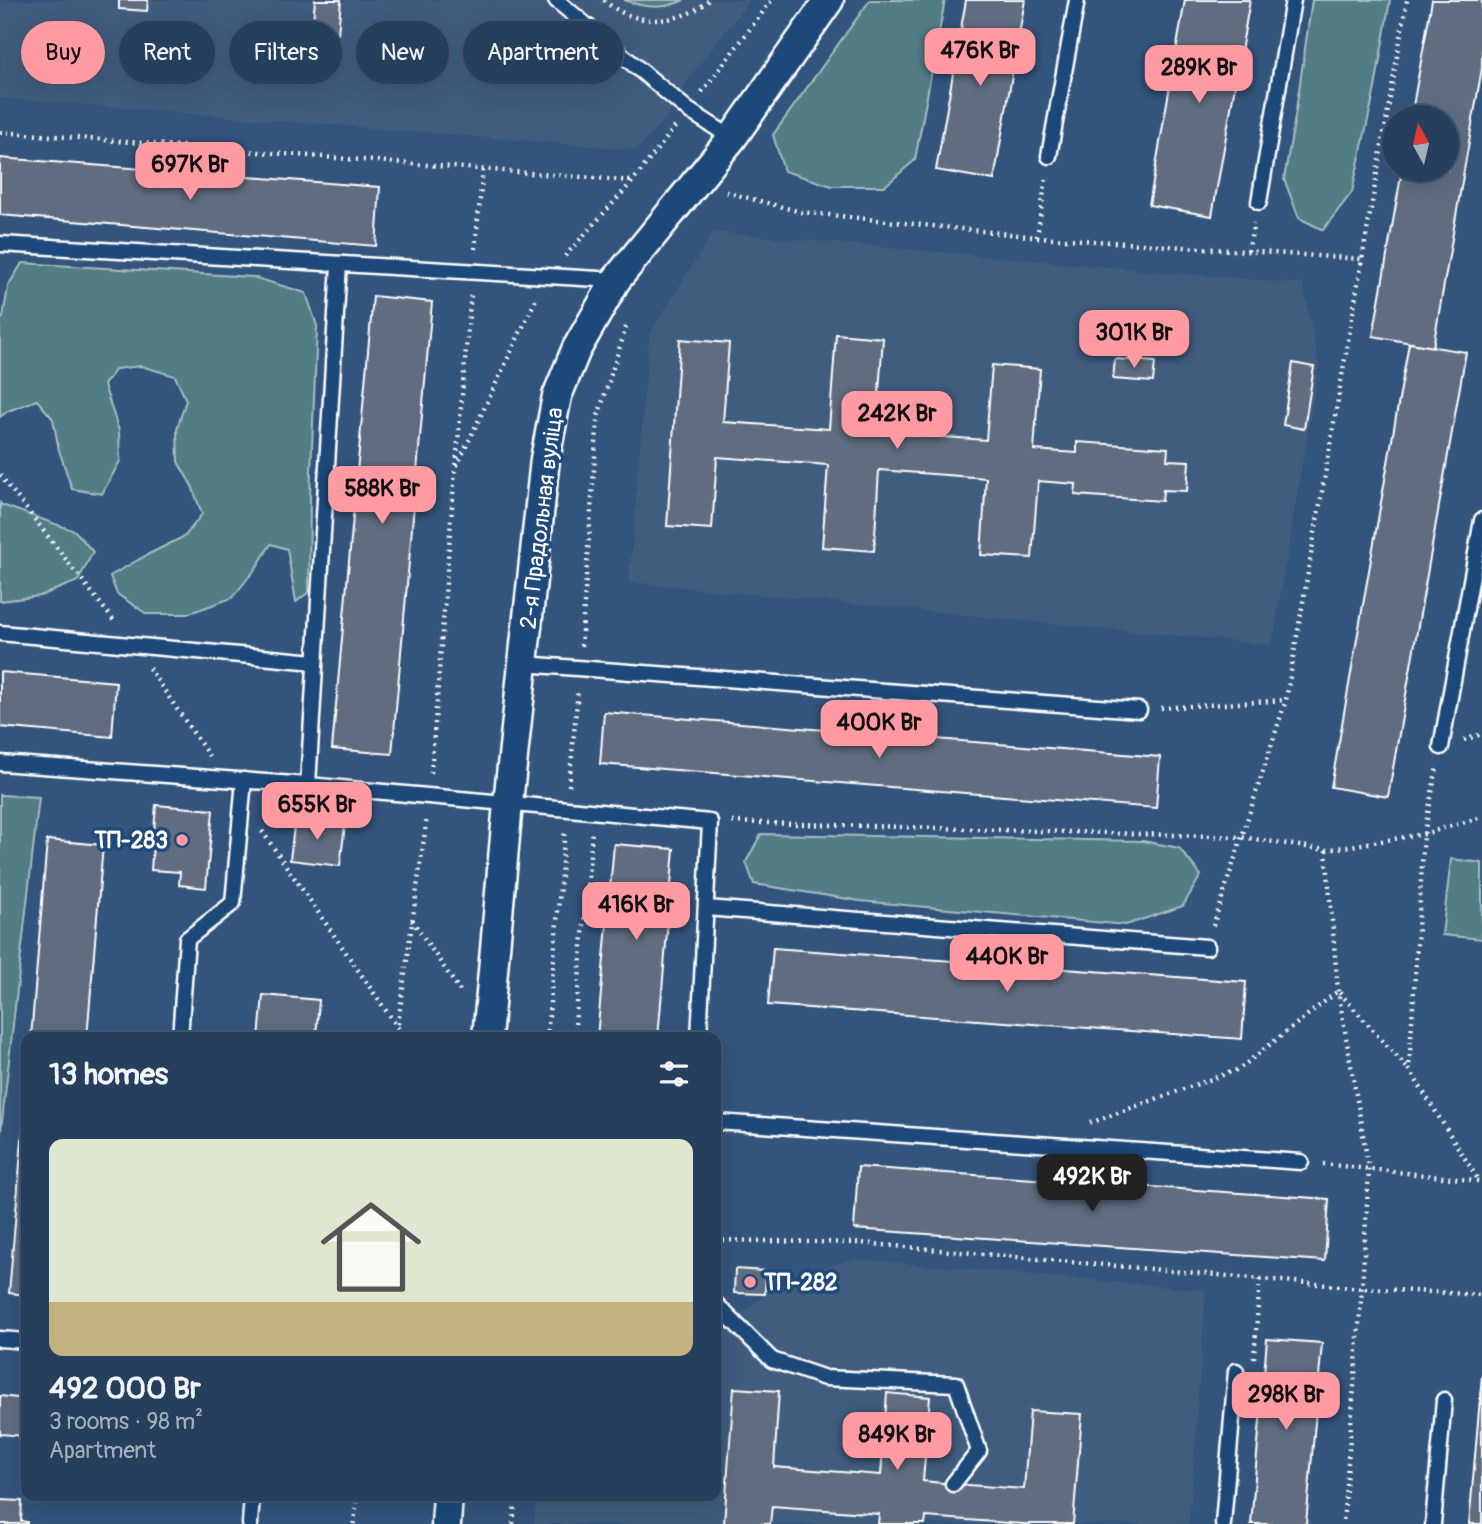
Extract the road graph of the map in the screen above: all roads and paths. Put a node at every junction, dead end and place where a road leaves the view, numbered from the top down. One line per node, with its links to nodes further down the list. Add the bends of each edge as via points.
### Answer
1 (556, 0): 9 (lane, via 688,110)
2 (604, 0): 3 (path, via 627,15 647,20 687,14)
3 (709, 0)
4 (829, 0): 9 (street, 2-я Прадольная вуліца)
5 (1077, 0): 10 (lane)
6 (1293, 0): 14 (lane)
7 (1407, 0): 18 (path)
8 (0, 132): 11 (path)
9 (732, 138): 21 (street, 2-я Прадольная вуліца)
10 (1049, 156): 15 (path)
11 (483, 169): 12 (path); 20 (path)
12 (634, 181)
13 (722, 191): 15 (path, via 801,212)
14 (1259, 202): 17 (path)
15 (1037, 237): 17 (path)
16 (0, 244): 19 (lane)
17 (1248, 251): 18 (path)
18 (1362, 259): 29 (path)
19 (339, 264): 20 (lane); 26 (lane)
20 (473, 272): 21 (lane); 23 (path)
21 (616, 280): 27 (street, 2-я Прадольная вуліца, via 576,350 557,396 545,459)
22 (630, 316): 28 (path, via 598,416)
23 (455, 470)
24 (1482, 520): 31 (lane)
25 (0, 634): 26 (lane)
26 (315, 662): 34 (lane)
27 (523, 664): 28 (lane); 36 (street, 2-я Прадольная вуліца)
28 (580, 668): 30 (lane); 37 (path)
29 (1286, 700): 30 (path); 42 (path)
30 (1139, 710)
31 (1441, 747): 41 (path)
32 (0, 764): 33 (lane)
33 (244, 780): 34 (lane); 35 (lane)
34 (308, 785): 36 (lane)
35 (242, 802): 48 (lane, via 233,903 187,939); 49 (path)
36 (508, 803): 37 (lane); 51 (street, 2-я Прадольная вуліца)
37 (567, 809): 38 (lane); 52 (path)
38 (594, 811): 40 (lane); 53 (path)
39 (1482, 817): 41 (path)
40 (710, 821): 42 (path); 44 (lane)
41 (1424, 834): 43 (path); 55 (path)
42 (1241, 837): 43 (path); 46 (path)
43 (1326, 850): 47 (path)
44 (706, 908): 46 (lane); 54 (lane)
45 (412, 920): 50 (path)
46 (1207, 947)
47 (1338, 991): 55 (path); 57 (path, via 1239,1069); 59 (path)
48 (180, 1032)
49 (401, 1032)
50 (485, 1032)
51 (487, 1032)
52 (548, 1032)
53 (575, 1032)
54 (699, 1032)
55 (1409, 1069): 60 (path)
56 (721, 1122): 58 (lane)
57 (1085, 1125)
58 (1301, 1162): 59 (path)
59 (1369, 1169): 60 (path); 62 (path)
60 (1481, 1183)
61 (721, 1240): 62 (path, via 862,1243)
62 (1362, 1288): 63 (path); 79 (path)
63 (1482, 1295)
64 (721, 1309): 69 (lane, via 772,1360 825,1378 956,1384 979,1451)
65 (0, 1339): 66 (lane)
66 (21, 1341)
67 (1236, 1371): 78 (lane)
68 (1444, 1400): 80 (lane)
69 (953, 1484)
70 (252, 1501): 74 (lane)
71 (356, 1501): 75 (path)
72 (448, 1501): 76 (street)
73 (515, 1501): 77 (path)
74 (250, 1524)
75 (354, 1524)
76 (446, 1524)
77 (513, 1524)
78 (1223, 1524)
79 (1343, 1524)
80 (1433, 1524)

